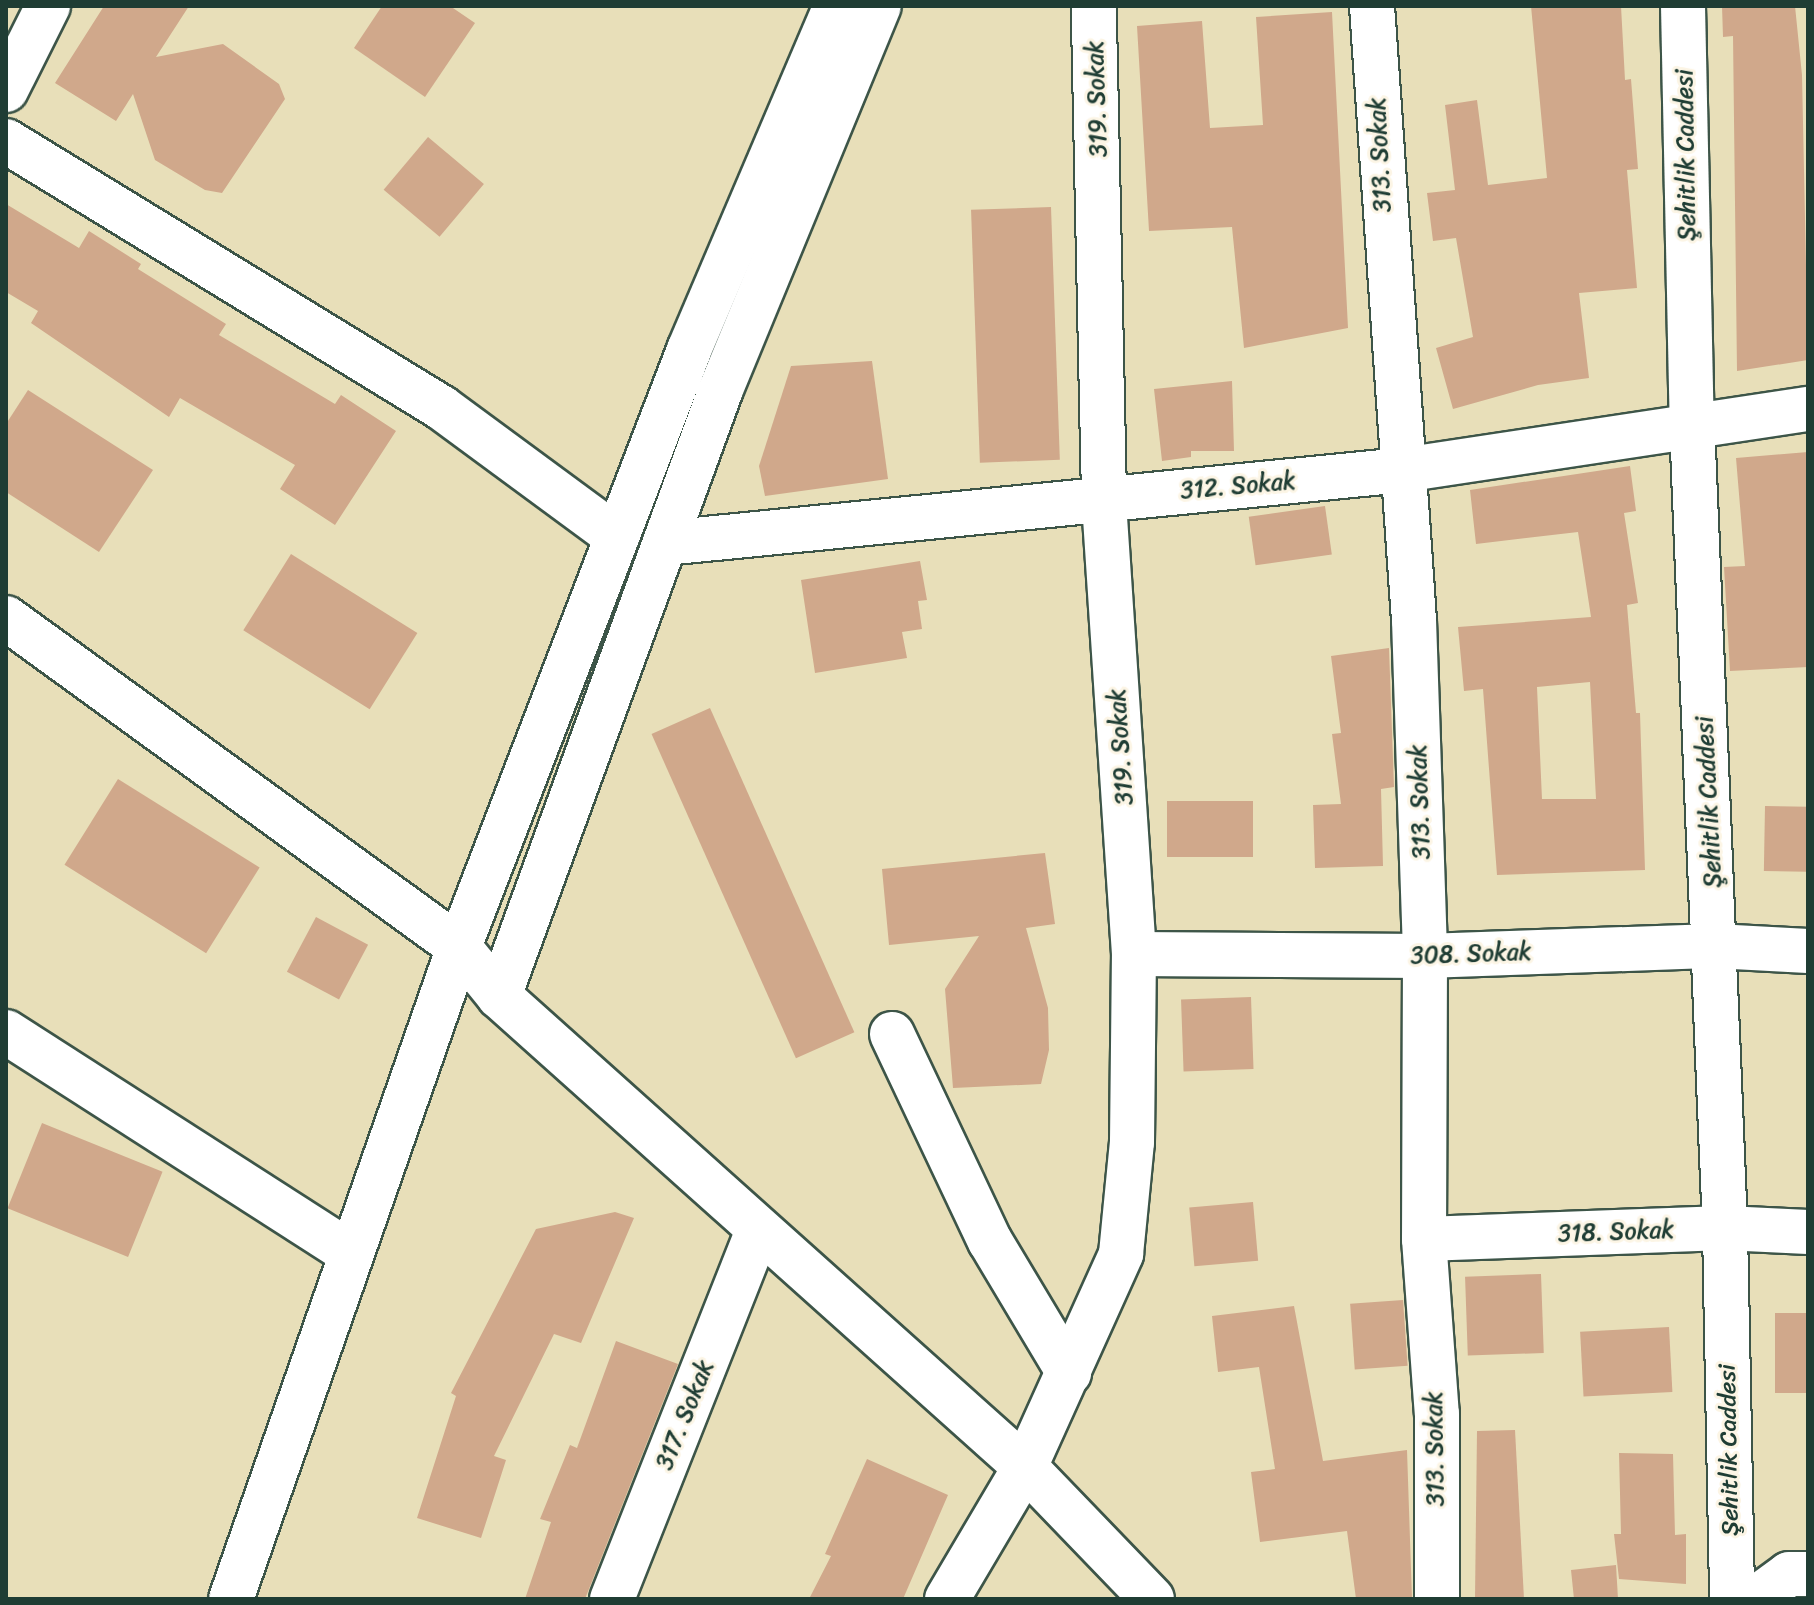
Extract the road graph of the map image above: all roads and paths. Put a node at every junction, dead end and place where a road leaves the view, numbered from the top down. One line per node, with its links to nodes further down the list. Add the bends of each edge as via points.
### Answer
1 (48, 6): 7 (street)
2 (836, 6): 13 (street, via 689,350)
3 (879, 6): 14 (street, via 721,389)
4 (1094, 6): 12 (street, 319. Sokak)
5 (1372, 6): 11 (street, 313. Sokak)
6 (1683, 6): 10 (street, Şehitlik Caddesi)
7 (6, 90)
8 (6, 141): 13 (street, via 442,408)
9 (1808, 409): 10 (street, 312. Sokak)
10 (1692, 424): 11 (street, 312. Sokak); 16 (street, Şehitlik Caddesi)
11 (1403, 470): 12 (street, 312. Sokak); 20 (street, 313. Sokak, via 1414,620)
12 (1104, 497): 14 (street, 312. Sokak); 19 (street, 319. Sokak)
13 (617, 537): 17 (street)
14 (665, 543): 21 (street)
15 (6, 618): 17 (street)
16 (1715, 946): 18 (street, 308. Sokak); 20 (street, 308. Sokak); 24 (street, Şehitlik Caddesi)
17 (459, 947): 21 (street); 28 (street)
18 (1808, 951)
19 (1134, 954): 20 (street, 308. Sokak); 29 (street, 319. Sokak, via 1132,1142 1121,1254)
20 (1425, 956): 27 (street, 313. Sokak)
21 (499, 996): 25 (street)
22 (6, 1032): 28 (street)
23 (892, 1034): 29 (street, via 990,1241)
24 (1725, 1228): 26 (street, 318. Sokak); 27 (street, 318. Sokak); 37 (street, Şehitlik Caddesi)
25 (758, 1231): 30 (street); 33 (street, 317. Sokak)
26 (1808, 1232)
27 (1424, 1239): 36 (street, 313. Sokak, via 1437,1414)
28 (350, 1253): 32 (street)
29 (1069, 1373): 30 (street, 319. Sokak)
30 (1025, 1467): 34 (street, 319. Sokak); 35 (street)
31 (1808, 1574): 38 (street, via 1789,1574)
32 (231, 1599)
33 (612, 1599)
34 (947, 1599)
35 (1152, 1599)
36 (1437, 1599)
37 (1732, 1599)
38 (1755, 1599)

